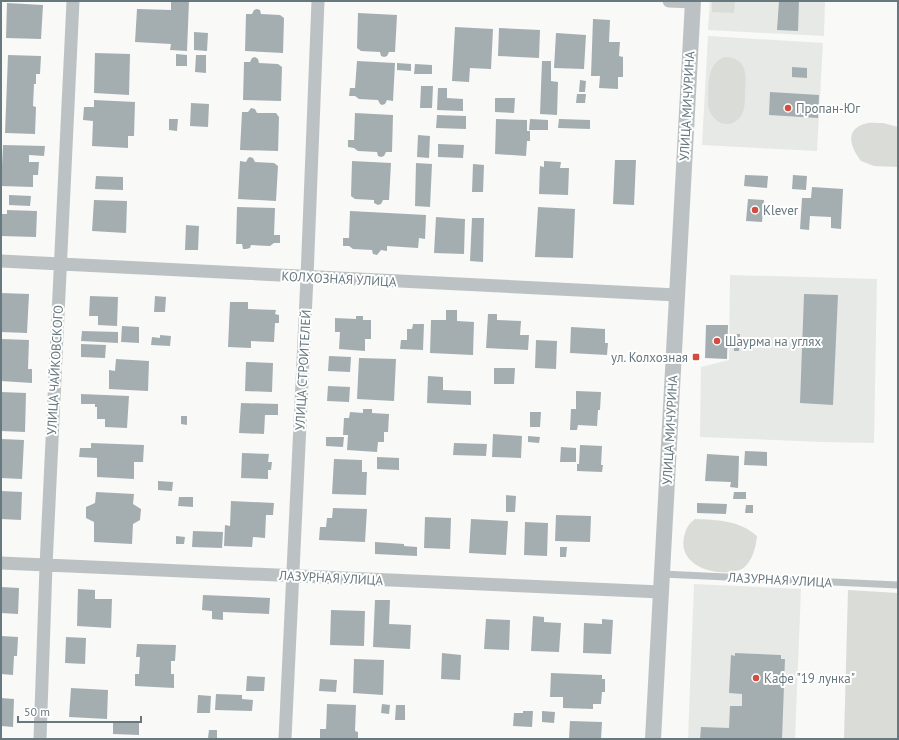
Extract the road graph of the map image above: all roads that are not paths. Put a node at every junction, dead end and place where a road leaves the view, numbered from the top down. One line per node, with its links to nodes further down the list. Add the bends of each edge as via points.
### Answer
1 (73, 1): 6 (street, УЛИЦА ЧАЙКОВСКОГО)
2 (318, 1): 7 (street, УЛИЦА СТРОИТЕЛЕЙ)
3 (669, 1): 4 (street)
4 (693, 1): 8 (street, УЛИЦА МИЧУРИНА)
5 (1, 261): 6 (street, КОЛХОЗНАЯ УЛИЦА)
6 (60, 263): 7 (street, КОЛХОЗНАЯ УЛИЦА); 10 (street, УЛИЦА ЧАЙКОВСКОГО)
7 (307, 277): 8 (street, КОЛХОЗНАЯ УЛИЦА); 12 (street, УЛИЦА СТРОИТЕЛЕЙ)
8 (677, 295): 11 (street, УЛИЦА МИЧУРИНА)
9 (1, 563): 10 (street, ЛАЗУРНАЯ УЛИЦА)
10 (46, 566): 12 (street, ЛАЗУРНАЯ УЛИЦА); 15 (street, УЛИЦА ЧАЙКОВСКОГО)
11 (662, 574): 13 (lane, ЛАЗУРНАЯ УЛИЦА); 14 (street, УЛИЦА МИЧУРИНА)
12 (292, 576): 14 (street, ЛАЗУРНАЯ УЛИЦА); 16 (street, УЛИЦА СТРОИТЕЛЕЙ)
13 (898, 585)
14 (661, 592): 17 (street, УЛИЦА МИЧУРИНА)
15 (40, 739)
16 (285, 739)
17 (653, 739)

